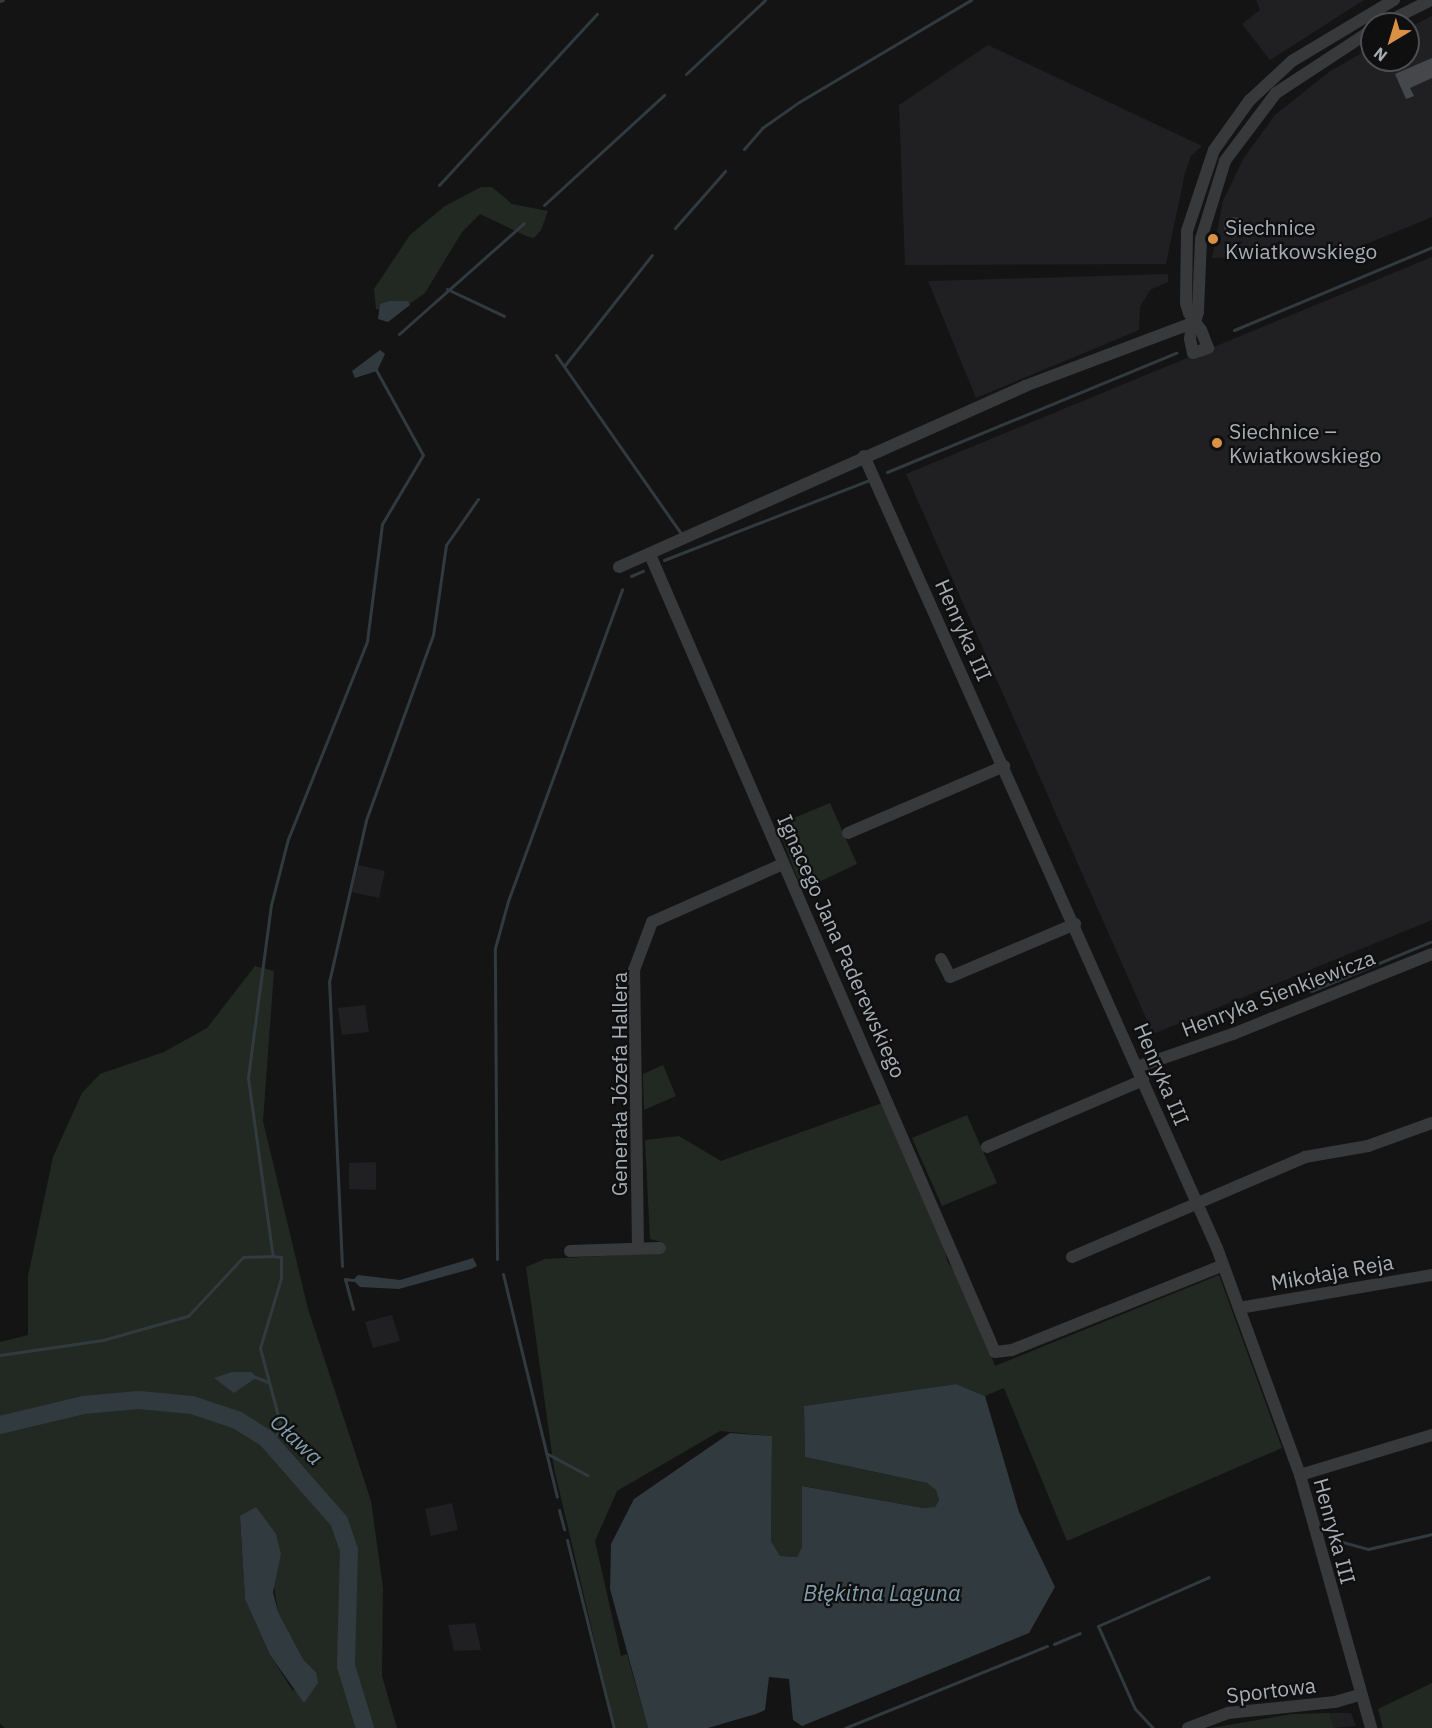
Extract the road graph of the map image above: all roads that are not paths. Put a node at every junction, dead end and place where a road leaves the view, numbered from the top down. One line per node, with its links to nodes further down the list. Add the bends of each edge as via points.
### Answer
1 (1394, 0): 5 (street, via 1292,61 1249,101 1214,150 1187,231 1183,280 1186,303)
2 (1431, 0): 3 (street)
3 (1407, 12)
4 (1360, 38): 5 (street, via 1276,93 1225,161 1201,239)
5 (1195, 322): 6 (street, via 1025,386)
6 (864, 456): 7 (street); 9 (street, Henryka III)
7 (651, 557): 8 (street); 11 (street, Ignacego Jana Paderewskiego)
8 (619, 567)
9 (1004, 766): 10 (street); 12 (street, Henryka III)
10 (848, 833)
11 (783, 864): 20 (street, Generała Józefa Hallera, via 652,922 634,970); 24 (street, Ignacego Jana Paderewskiego, via 923,1176 995,1352 1012,1350)
12 (1075, 924): 14 (street, via 950,977); 15 (street, Henryka III)
13 (1432, 954): 15 (street, Henryka Sienkiewicza, via 1233,1034)
14 (941, 959)
15 (1137, 1067): 16 (street, Henryka III)
16 (1143, 1080): 18 (street); 19 (street, Henryka III)
17 (1432, 1123): 19 (street, via 1368,1146 1305,1157)
18 (987, 1147)
19 (1197, 1202): 23 (street); 24 (street, Henryka III)
20 (638, 1248): 21 (street); 22 (street)
21 (660, 1248)
22 (570, 1251)
23 (1072, 1257)
24 (1223, 1265): 26 (street, Henryka III)
25 (1432, 1275): 26 (street, Mikołaja Reja)
26 (1239, 1308): 28 (street, Henryka III)
27 (1432, 1435): 28 (street)
28 (1300, 1475): 29 (street, Henryka III)
29 (1360, 1695): 30 (street, Sportowa, via 1335,1702 1228,1713); 31 (street, Henryka III)
30 (1188, 1728)
31 (1371, 1728)

